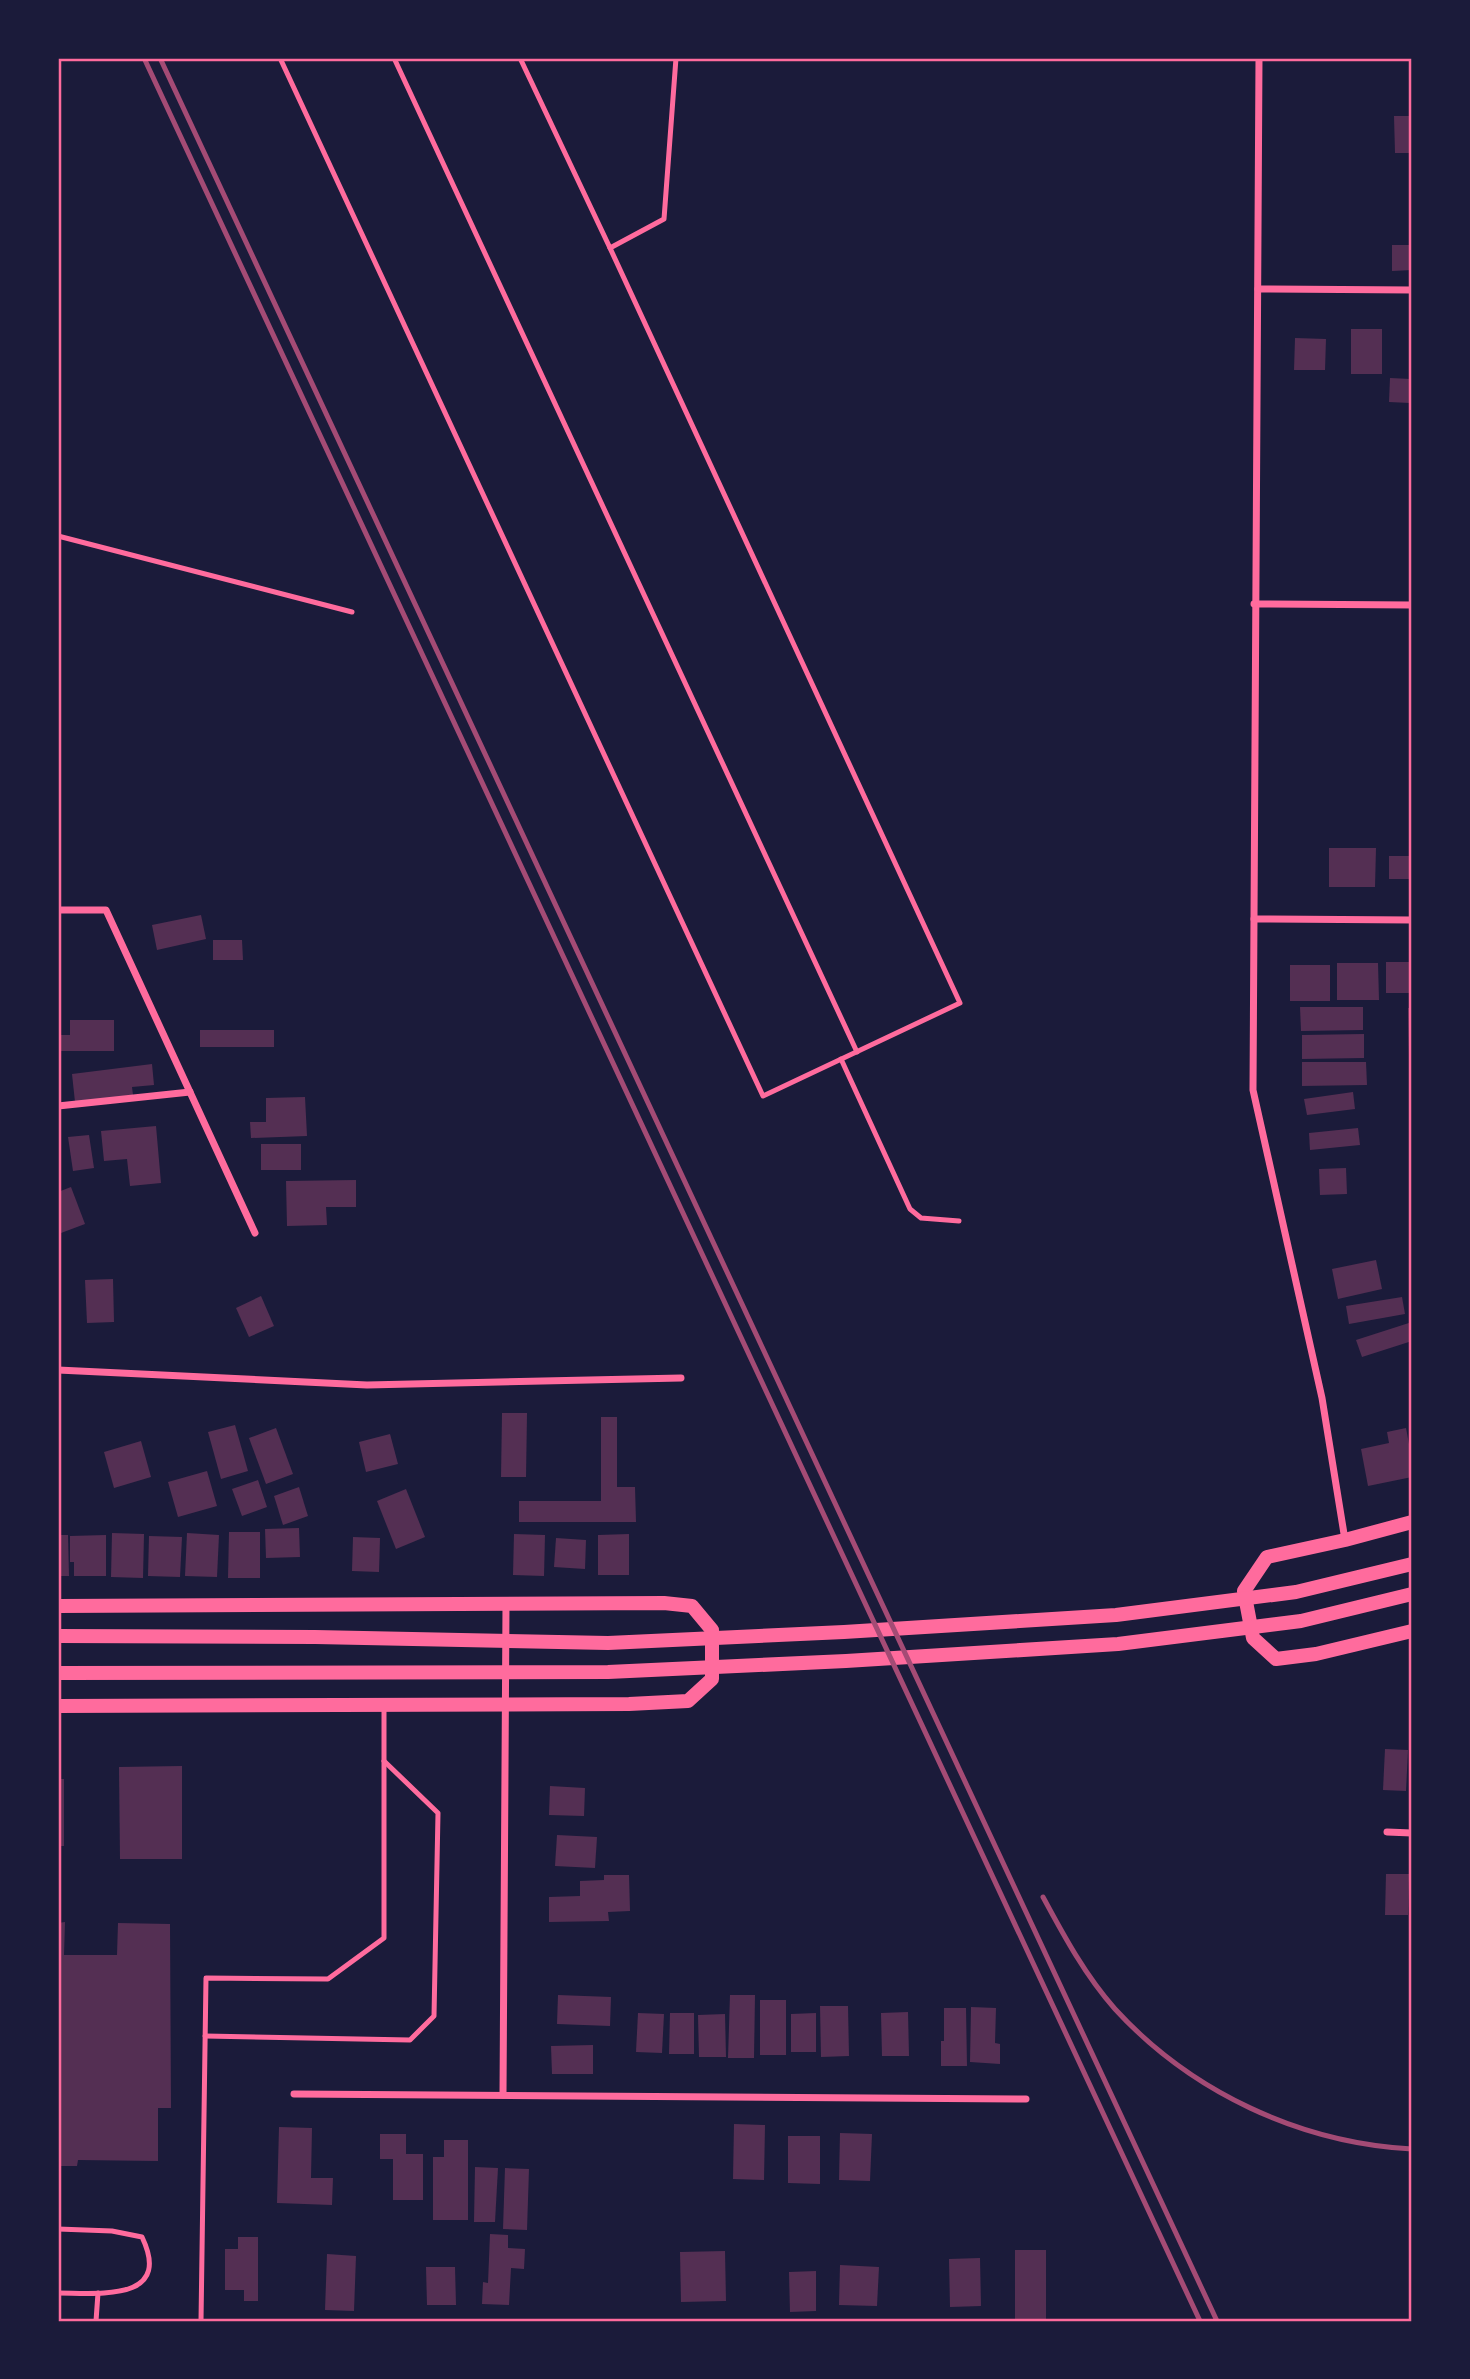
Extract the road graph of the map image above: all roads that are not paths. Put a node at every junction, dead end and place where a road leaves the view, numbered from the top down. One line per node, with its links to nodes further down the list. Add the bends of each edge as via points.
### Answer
1 (280, 58): 17 (lane, via 763,1096)
2 (394, 58): 16 (lane)
3 (520, 58): 6 (lane)
4 (676, 58): 6 (lane, via 664,219)
5 (1259, 58): 7 (street)
6 (610, 248): 16 (lane, via 960,1003)
7 (1258, 289): 8 (street); 10 (street)
8 (1412, 290)
9 (58, 536): 12 (lane)
10 (1254, 604): 11 (street); 14 (street)
11 (1412, 605)
12 (352, 612)
13 (58, 910): 18 (street, via 106,910)
14 (1254, 919): 15 (street); 25 (street, via 1253,1090 1322,1398)
15 (1412, 920)
16 (857, 1052): 17 (lane)
17 (841, 1059): 20 (lane, via 910,1209 920,1218)
18 (190, 1092): 19 (street); 21 (street)
19 (58, 1106)
20 (959, 1221)
21 (255, 1233)
22 (58, 1370): 23 (street, via 368,1385)
23 (681, 1378)
24 (1412, 1522): 25 (main road)
25 (1345, 1540): 30 (main road, via 1267,1557 1244,1591 1253,1638 1276,1658 1316,1654)
26 (1412, 1564): 31 (main road, via 1296,1592 1116,1615 844,1632 608,1643)
27 (1412, 1594): 32 (main road, via 1301,1621 1118,1644 846,1661 608,1672)
28 (506, 1605): 29 (main road); 33 (street); 33 (main road, via 692,1606 712,1630 712,1679 688,1701)
29 (58, 1606)
30 (1412, 1631)
31 (58, 1636)
32 (58, 1673)
33 (505, 1703): 34 (main road); 41 (street)
34 (384, 1704): 35 (main road); 36 (lane)
35 (58, 1706)
36 (384, 1761): 39 (lane, via 384,1938 328,1979 206,1978); 39 (lane, via 438,1813 434,2015 410,2040)
37 (1387, 1832): 38 (street)
38 (1412, 1833)
39 (205, 2036): 47 (lane)
40 (294, 2094): 41 (street)
41 (503, 2095): 42 (street)
42 (1026, 2099)
43 (58, 2230): 45 (lane, via 142,2237 150,2254 149,2273 135,2288)
44 (58, 2293): 45 (lane)
45 (98, 2293): 46 (lane)
46 (96, 2321)
47 (201, 2321)

